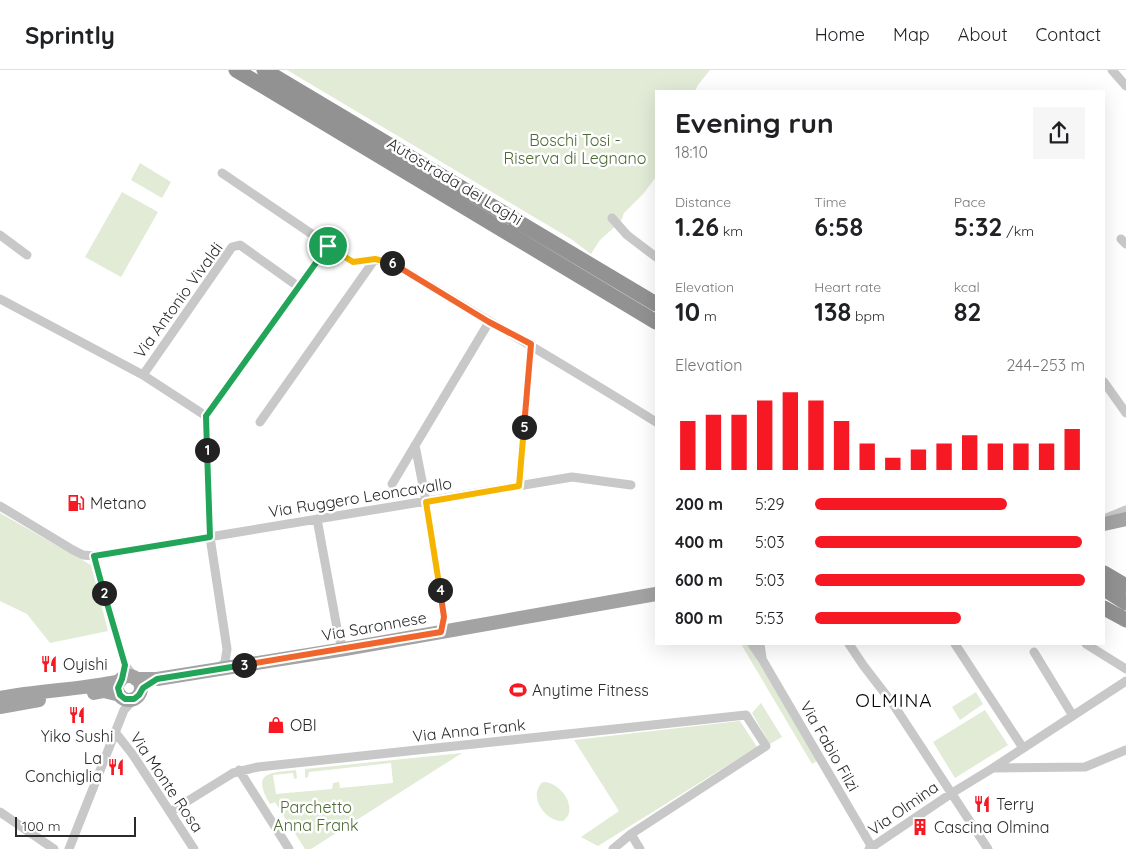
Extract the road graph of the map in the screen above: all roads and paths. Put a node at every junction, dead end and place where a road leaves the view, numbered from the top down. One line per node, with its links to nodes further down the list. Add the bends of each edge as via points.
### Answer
1 (236, 70): 15 (highway, Autostrada dei Laghi)
2 (264, 70): 14 (highway, Autostrada dei Laghi)
3 (1112, 70): 4 (street)
4 (1126, 86)
5 (222, 173): 8 (street)
6 (612, 218): 10 (street, via 618,227)
7 (0, 235): 9 (street)
8 (328, 246): 11 (street, via 353,262); 12 (street)
9 (27, 255)
10 (655, 256)
11 (375, 259): 17 (street, via 391,262); 25 (street)
12 (299, 287): 20 (street, Via Antonio Vivaldi, via 240,245 232,247); 23 (street)
13 (0, 299): 20 (street)
14 (655, 303)
15 (643, 314): 16 (highway, Autostrada dei Laghi); 18 (highway)
16 (655, 321)
17 (489, 322): 19 (street); 26 (street)
18 (655, 326)
19 (531, 344): 24 (street); 29 (street)
20 (143, 375): 23 (street)
21 (1105, 383): 22 (street)
22 (1126, 413)
23 (206, 416): 37 (street)
24 (655, 421)
25 (260, 422)
26 (415, 445): 27 (street); 30 (street)
27 (392, 484)
28 (631, 485): 29 (street, Via Ruggero Leoncavallo, via 572,477)
29 (519, 486): 30 (street, Via Ruggero Leoncavallo)
30 (426, 502): 33 (street, Via Ruggero Leoncavallo); 44 (street, via 444,617)
31 (0, 506): 38 (street, via 73,550)
32 (1126, 510): 34 (street)
33 (317, 519): 37 (street, Via Ruggero Leoncavallo); 50 (street, via 338,639)
34 (1105, 519)
35 (1126, 519): 36 (main road)
36 (1105, 524)
37 (210, 537): 38 (street, Via Ruggero Leoncavallo); 53 (street, via 227,649 225,662)
38 (94, 556): 56 (street, via 125,665)
39 (1115, 582): 41 (highway)
40 (655, 594): 44 (main road, Via Saronnese)
41 (1126, 603)
42 (1105, 609): 43 (highway)
43 (1126, 620)
44 (441, 632): 50 (main road, Via Saronnese)
45 (753, 645): 52 (street, Via Fabio Filzi)
46 (760, 645): 52 (street, Via Fabio Filzi)
47 (850, 645): 65 (street, Via Olmina)
48 (956, 645): 61 (street)
49 (1088, 645): 54 (street)
50 (345, 649): 53 (main road, Via Saronnese)
51 (1034, 652): 59 (street)
52 (762, 659): 75 (street, Via Fabio Filzi)
53 (219, 669): 56 (main road, Via Saronnese, via 157,679)
54 (1126, 669)
55 (1126, 681): 59 (street)
56 (128, 690): 57 (main road, Via Saronnese, via 94,686); 58 (main road, Via Saronnese, via 49,697); 60 (street)
57 (0, 698)
58 (0, 707)
59 (1073, 716): 61 (street)
60 (115, 732): 67 (street, Via Monte Rosa); 70 (street)
61 (1023, 748): 63 (street)
62 (1126, 750): 63 (street, via 1084,767)
63 (993, 768): 65 (street)
64 (240, 770): 67 (street, Via Anna Frank); 68 (street, Via Anna Frank, via 746,715 766,746); 72 (street)
65 (952, 793): 75 (street, Via Olmina); 76 (street)
66 (0, 812): 69 (street)
67 (170, 812): 71 (street, Via Monte Rosa)
68 (631, 834): 73 (street); 74 (street)
69 (54, 849)
70 (69, 849)
71 (194, 849)
72 (289, 849)
73 (613, 849)
74 (640, 849)
75 (871, 849)
76 (988, 849)

